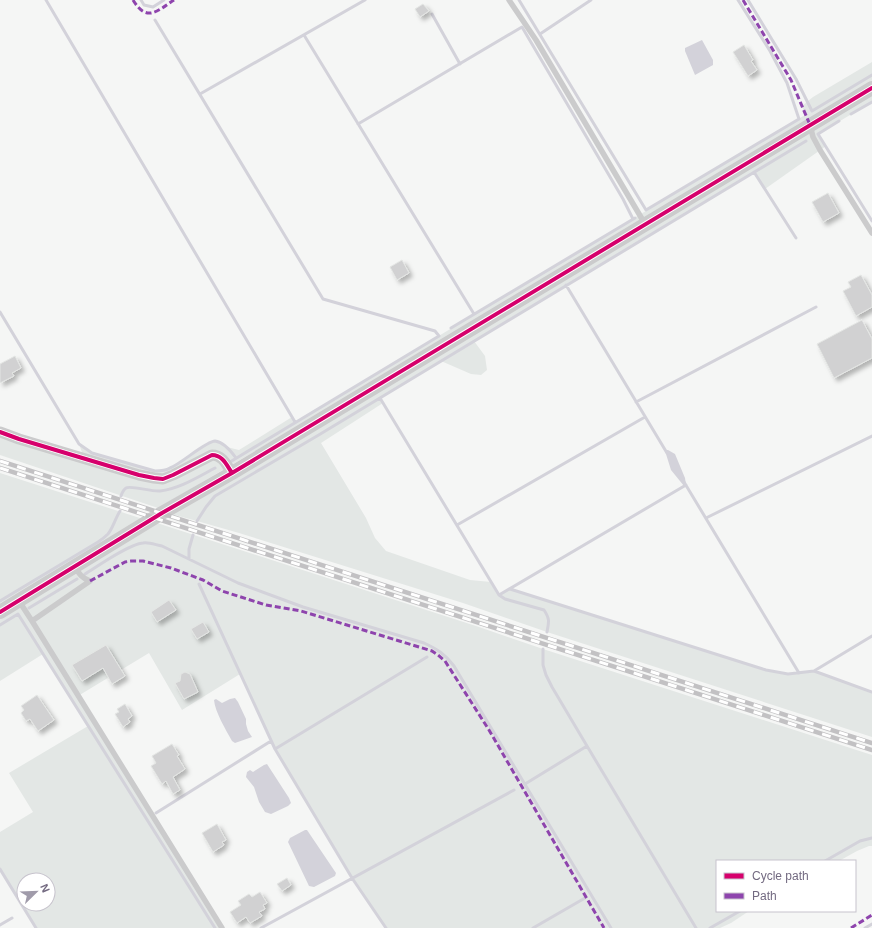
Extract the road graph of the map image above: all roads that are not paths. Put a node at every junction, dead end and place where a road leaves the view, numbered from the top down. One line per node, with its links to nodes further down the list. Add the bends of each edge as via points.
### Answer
1 (509, 0): 4 (lane, via 536,40)
2 (872, 88): 3 (street)
3 (810, 125): 4 (street); 5 (lane, via 820,150)
4 (646, 225): 7 (street)
5 (872, 233)
6 (0, 432): 7 (street, via 154,478 164,479 212,455 219,456)
7 (232, 473): 8 (street)
8 (75, 567): 9 (street); 11 (lane, via 90,581)
9 (19, 600): 10 (street); 11 (lane)
10 (0, 612)
11 (32, 621): 12 (lane)
12 (222, 928)

